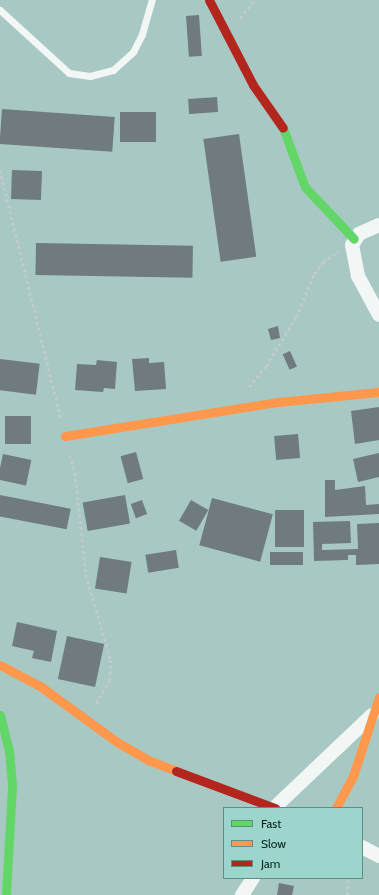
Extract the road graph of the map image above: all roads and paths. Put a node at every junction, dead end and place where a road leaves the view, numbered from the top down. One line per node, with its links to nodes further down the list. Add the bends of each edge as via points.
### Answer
1 (152, 0): 3 (lane, via 142,34 133,52 113,70 90,76 69,73)
2 (209, 0): 5 (street, via 253,85 282,127 305,187)
3 (0, 10)
4 (379, 225): 5 (street, via 359,234)
5 (353, 242): 6 (street, via 358,276); 8 (path, via 334,253 314,274 296,317 266,366)
6 (379, 316)
7 (379, 392): 8 (street)
8 (230, 409): 9 (street)
9 (65, 436)
10 (0, 665): 14 (street, via 40,686 117,742 148,760)
11 (379, 697): 12 (street)
12 (374, 714): 15 (street); 16 (street, via 353,776)
13 (0, 715): 21 (street, via 9,750 12,787)
14 (271, 807)
15 (275, 807)
16 (337, 807)
17 (363, 848): 18 (street)
18 (379, 856)
19 (252, 879): 22 (street)
20 (348, 879): 23 (path)
21 (6, 895)
22 (242, 895)
23 (347, 895)

